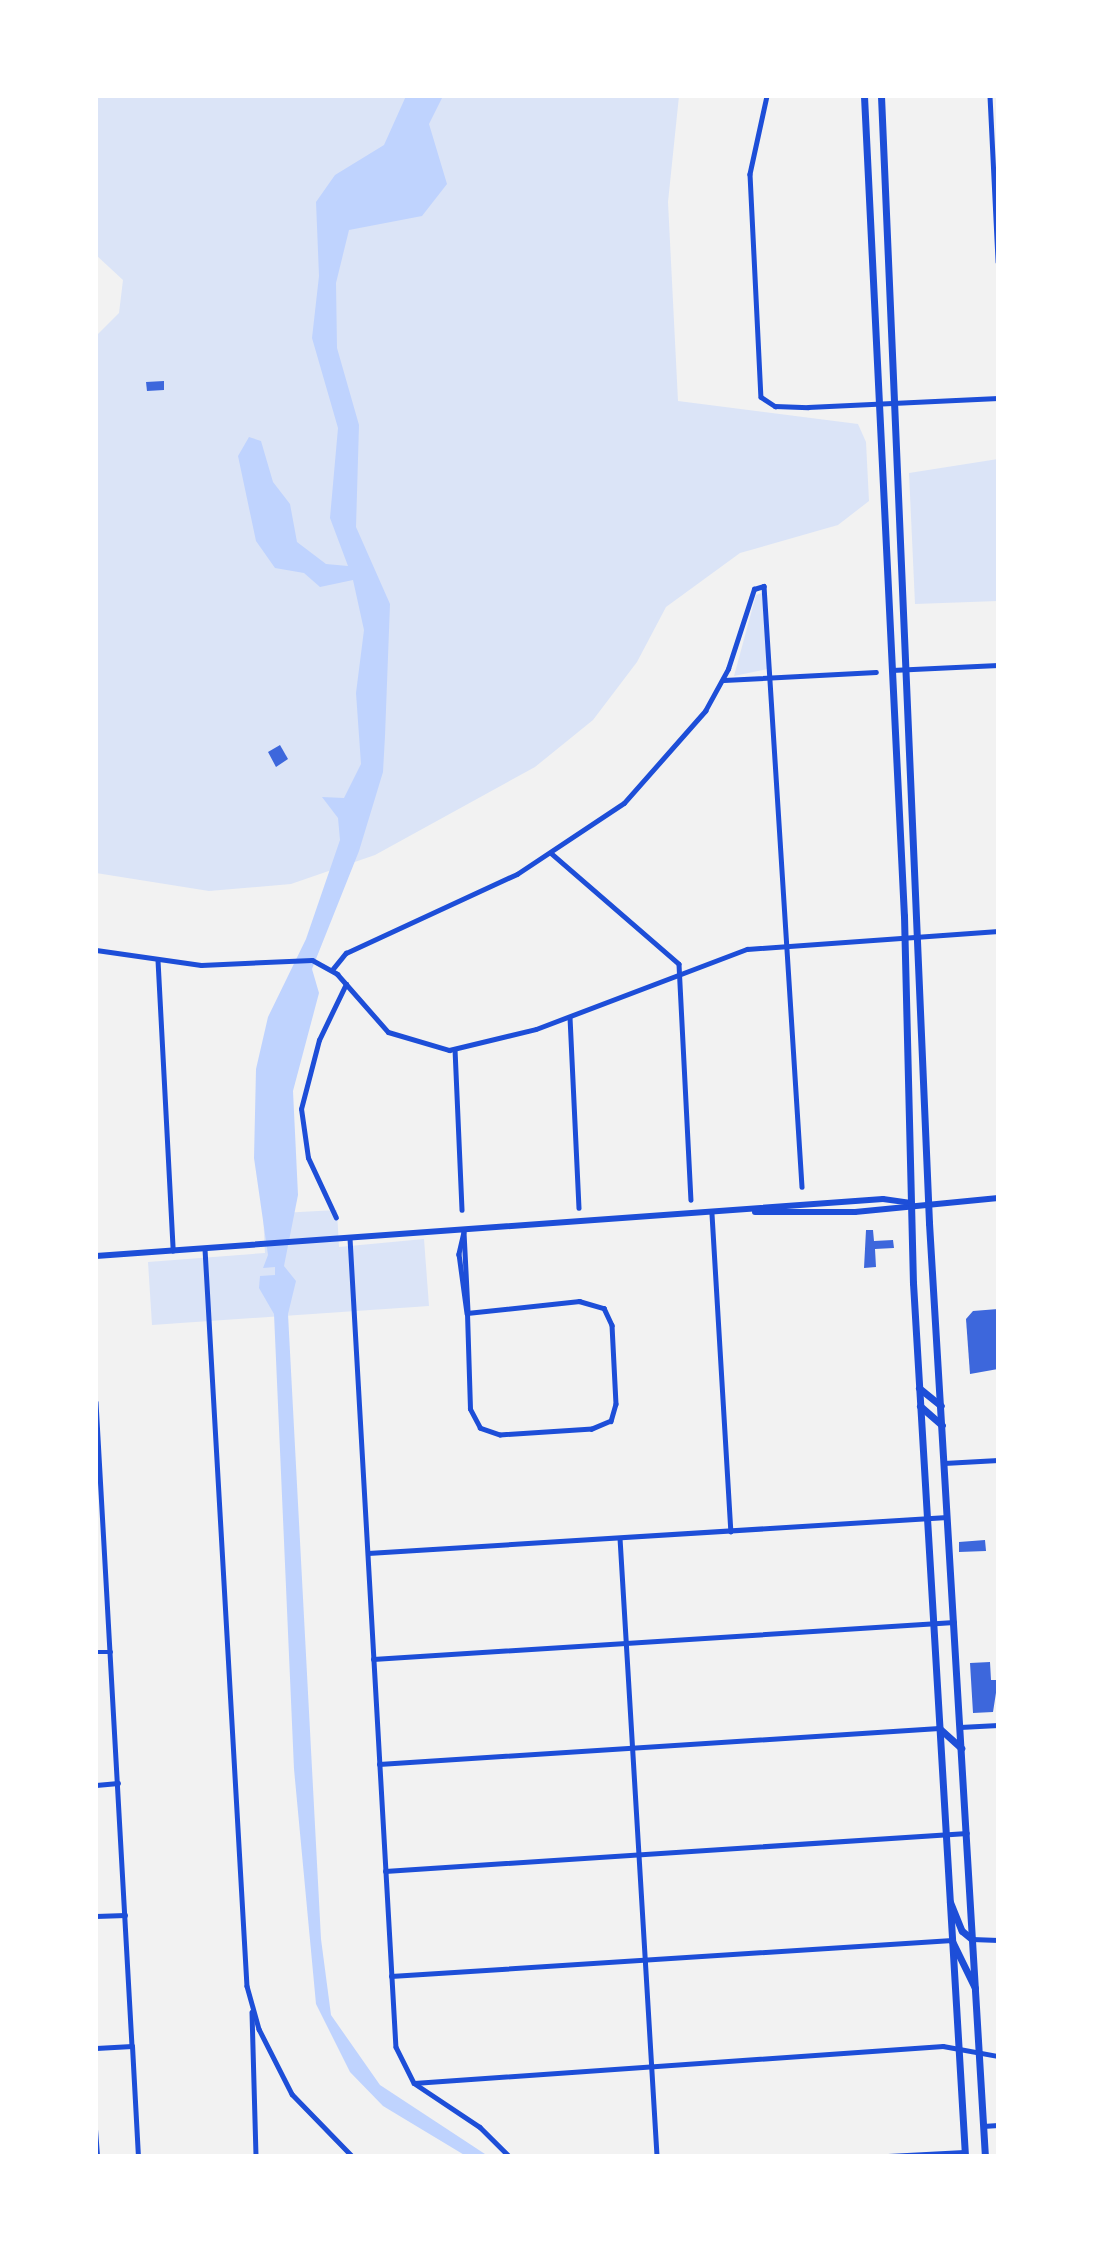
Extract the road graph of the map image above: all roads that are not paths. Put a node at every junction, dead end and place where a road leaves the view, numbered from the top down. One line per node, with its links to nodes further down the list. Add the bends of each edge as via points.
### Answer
1 (767, 96): 8 (street, via 750,174 760,395 780,407)
2 (864, 96): 8 (main road)
3 (881, 96): 7 (main road)
4 (990, 96): 5 (street)
5 (998, 262)
6 (998, 398): 7 (street)
7 (896, 405): 8 (street); 10 (main road)
8 (880, 406): 11 (main road)
9 (998, 665): 10 (street)
10 (908, 669): 11 (street); 17 (main road)
11 (892, 670): 18 (main road)
12 (876, 671): 13 (street)
13 (774, 677): 14 (street); 14 (street, via 769,599 761,585); 19 (street)
14 (723, 680): 15 (street, via 693,728 646,782)
15 (551, 853): 22 (street, via 484,892 346,953); 23 (street, via 667,951)
16 (998, 931): 17 (street)
17 (921, 935): 18 (street); 30 (main road)
18 (905, 936): 19 (street); 31 (main road)
19 (787, 944): 23 (street, via 738,951); 27 (street)
20 (96, 950): 21 (street)
21 (158, 960): 22 (street, via 220,965 295,958); 42 (street)
22 (332, 970): 24 (street)
23 (680, 970): 25 (street); 29 (street)
24 (346, 985): 26 (street, via 388,1032); 38 (street, via 319,1040 301,1109 308,1158)
25 (570, 1017): 26 (street); 33 (street)
26 (455, 1049): 34 (street)
27 (802, 1186)
28 (998, 1198): 30 (main road)
29 (691, 1200)
30 (929, 1202): 31 (main road); 48 (main road)
31 (911, 1203): 32 (main road); 36 (main road); 45 (main road)
32 (817, 1204): 35 (main road); 36 (main road)
33 (579, 1208)
34 (461, 1210)
35 (755, 1212): 36 (main road); 37 (main road)
36 (824, 1213)
37 (712, 1214): 39 (main road); 55 (street)
38 (336, 1218)
39 (464, 1232): 40 (main road); 44 (street); 44 (street, via 459,1254)
40 (350, 1238): 41 (main road); 57 (street)
41 (205, 1249): 42 (main road); 85 (street)
42 (173, 1251): 43 (main road)
43 (96, 1256)
44 (467, 1313): 44 (street, via 470,1409 480,1428 500,1435 592,1429 611,1421 614,1336 604,1308 579,1301)
45 (919, 1388): 47 (main road); 48 (main road)
46 (96, 1402): 54 (street)
47 (920, 1406): 49 (main road); 53 (main road)
48 (941, 1406): 49 (main road)
49 (942, 1425): 51 (main road)
50 (998, 1460): 51 (street)
51 (944, 1463): 52 (main road)
52 (948, 1517): 53 (street); 58 (main road)
53 (927, 1518): 55 (street); 59 (main road)
54 (99, 1520): 61 (street)
55 (731, 1531): 56 (street)
56 (620, 1538): 57 (street); 60 (street)
57 (368, 1553): 63 (street)
58 (954, 1622): 59 (street); 65 (main road)
59 (933, 1623): 60 (street); 66 (main road)
60 (626, 1643): 63 (street); 68 (street)
61 (111, 1652): 62 (street); 70 (street)
62 (96, 1653)
63 (373, 1659): 69 (street)
64 (998, 1725): 65 (street)
65 (960, 1727): 67 (main road)
66 (939, 1728): 67 (main road); 68 (street); 73 (main road)
67 (961, 1748): 72 (main road)
68 (633, 1749): 69 (street); 74 (street)
69 (379, 1764): 75 (street)
70 (118, 1783): 71 (street); 77 (street)
71 (96, 1784)
72 (967, 1833): 73 (street); 79 (main road)
73 (946, 1834): 74 (street); 76 (main road)
74 (639, 1854): 75 (street); 82 (street)
75 (385, 1871): 83 (street)
76 (949, 1902): 79 (main road, via 962,1931); 80 (main road)
77 (125, 1914): 78 (street); 86 (street)
78 (96, 1916)
79 (972, 1939): 81 (street); 84 (main road)
80 (952, 1940): 82 (street); 84 (main road); 88 (main road)
81 (998, 1940)
82 (646, 1959): 83 (street); 91 (street)
83 (391, 1976): 92 (street, via 397,2054)
84 (975, 1988): 89 (main road)
85 (253, 2011): 99 (street); 100 (street, via 292,2094)
86 (132, 2046): 87 (street); 98 (street)
87 (96, 2048)
88 (958, 2048): 89 (street); 91 (street); 96 (main road)
89 (979, 2054): 90 (street); 95 (main road)
90 (998, 2056)
91 (652, 2065): 92 (street); 102 (street)
92 (414, 2082): 101 (street, via 480,2127)
93 (96, 2116): 97 (lane)
94 (998, 2125): 95 (street)
95 (984, 2126): 104 (main road)
96 (964, 2154): 103 (street)
97 (99, 2156)
98 (138, 2156)
99 (256, 2156)
100 (352, 2156)
101 (509, 2156)
102 (657, 2156)
103 (888, 2156)
104 (985, 2156)

